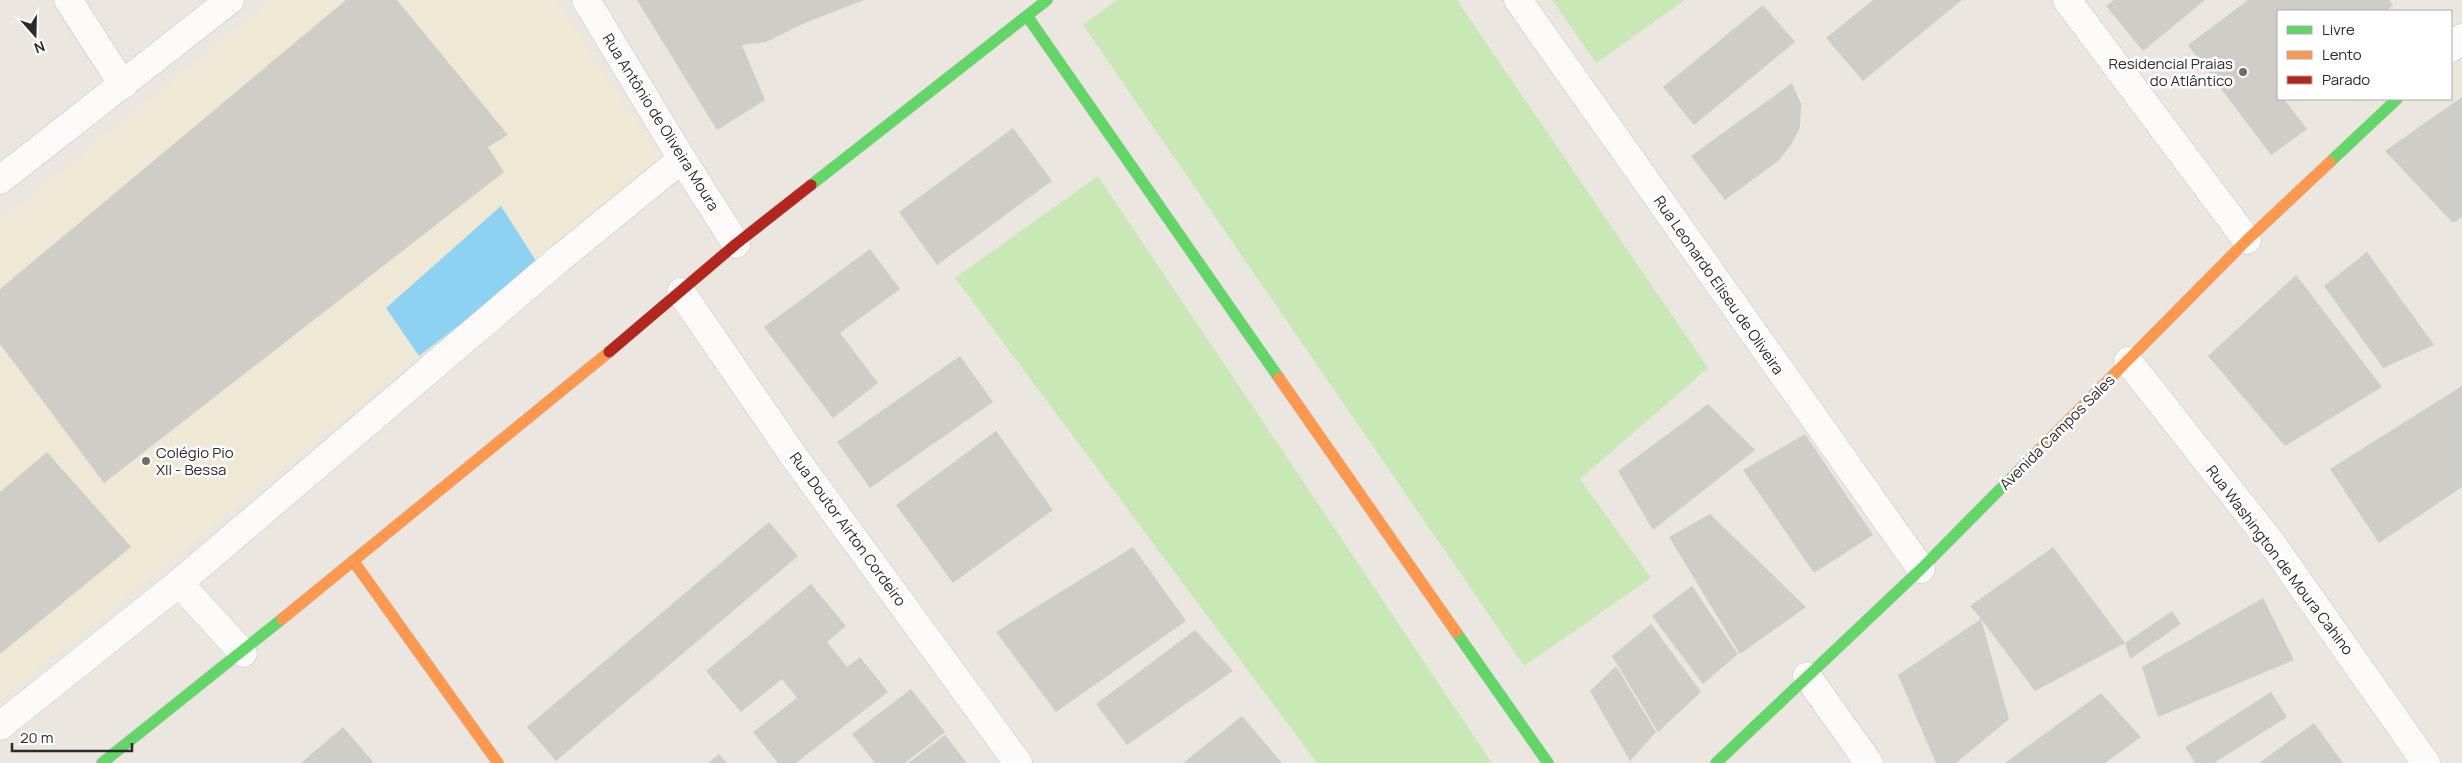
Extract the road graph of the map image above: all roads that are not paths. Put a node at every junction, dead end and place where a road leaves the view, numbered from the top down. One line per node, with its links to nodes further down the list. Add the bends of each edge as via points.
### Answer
1 (68, 0): 10 (street)
2 (230, 0): 10 (street)
3 (586, 0): 12 (street, Rua Antônio de Oliveira Moura)
4 (1047, 0): 7 (street)
5 (1518, 0): 19 (street, Rua Leonardo Eliseu de Oliveira)
6 (2067, 0): 14 (street)
7 (1027, 16): 15 (street); 27 (street)
8 (2462, 38): 9 (street)
9 (2452, 47)
10 (123, 85): 13 (street)
11 (2396, 100): 14 (street, Avenida Campos Sales)
12 (682, 160): 15 (street, Rua Antônio de Oliveira Moura); 20 (street, via 559,259)
13 (0, 180)
14 (2246, 240): 17 (street, Avenida Campos Sales)
15 (736, 244): 16 (street)
16 (681, 292): 18 (street); 26 (street, Rua Doutor Airton Cordeiro, via 795,458)
17 (2128, 361): 19 (street, Avenida Campos Sales); 30 (street, Rua Washington de Moura Cahino, via 2273,545)
18 (354, 562): 21 (street); 25 (street)
19 (1921, 569): 22 (street, Avenida Campos Sales)
20 (179, 583): 21 (street); 23 (street)
21 (243, 653): 24 (street)
22 (1807, 676): 28 (street, Avenida Campos Sales); 29 (street)
23 (0, 726)
24 (102, 763)
25 (498, 763)
26 (1018, 763)
27 (1548, 763)
28 (1716, 763)
29 (1870, 763)
30 (2426, 763)

